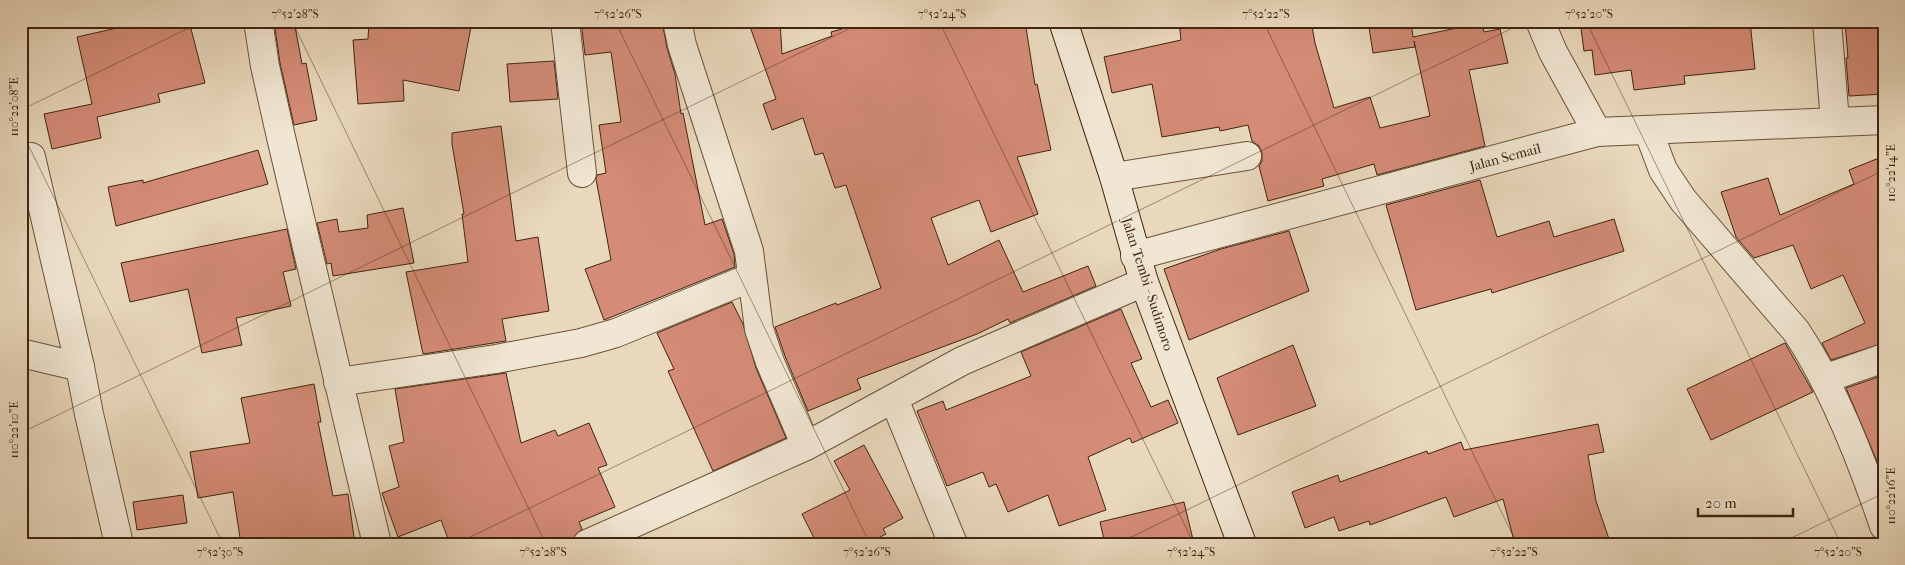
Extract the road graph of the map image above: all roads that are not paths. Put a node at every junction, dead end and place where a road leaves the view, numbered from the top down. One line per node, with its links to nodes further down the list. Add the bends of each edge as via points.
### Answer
1 (258, 21): 22 (street, via 280,134)
2 (565, 21): 13 (street)
3 (677, 21): 16 (street, via 682,45 739,216)
4 (1063, 21): 14 (street, Jalan Tembi - Sudimoro)
5 (1540, 21): 10 (street, via 1553,52)
6 (1827, 21): 8 (street)
7 (1884, 120): 8 (street, Jalan Semail)
8 (1835, 122): 9 (street, Jalan Semail)
9 (1648, 130): 10 (street, Jalan Semail); 21 (street, via 1663,170 1682,200 1796,330)
10 (1597, 132): 15 (street, Jalan Semail)
11 (1247, 156): 14 (street)
12 (31, 157): 20 (street)
13 (582, 174)
14 (1114, 177): 15 (street, Jalan Tembi - Sudimoro)
15 (1135, 256): 17 (street, Jalan Tembi - Sudimoro)
16 (752, 277): 22 (street, via 616,333 581,343); 24 (street, via 759,328)
17 (1144, 282): 23 (street, via 962,361); 30 (street, Jalan Tembi - Sudimoro)
18 (21, 353): 20 (street)
19 (1884, 358): 21 (street)
20 (80, 368): 26 (street)
21 (1824, 379): 25 (street, via 1868,478)
22 (338, 382): 27 (street)
23 (894, 399): 24 (street); 29 (street)
24 (806, 446): 28 (street)
25 (1884, 526)
26 (119, 544)
27 (377, 544)
28 (587, 544)
29 (953, 544)
30 (1242, 544)

